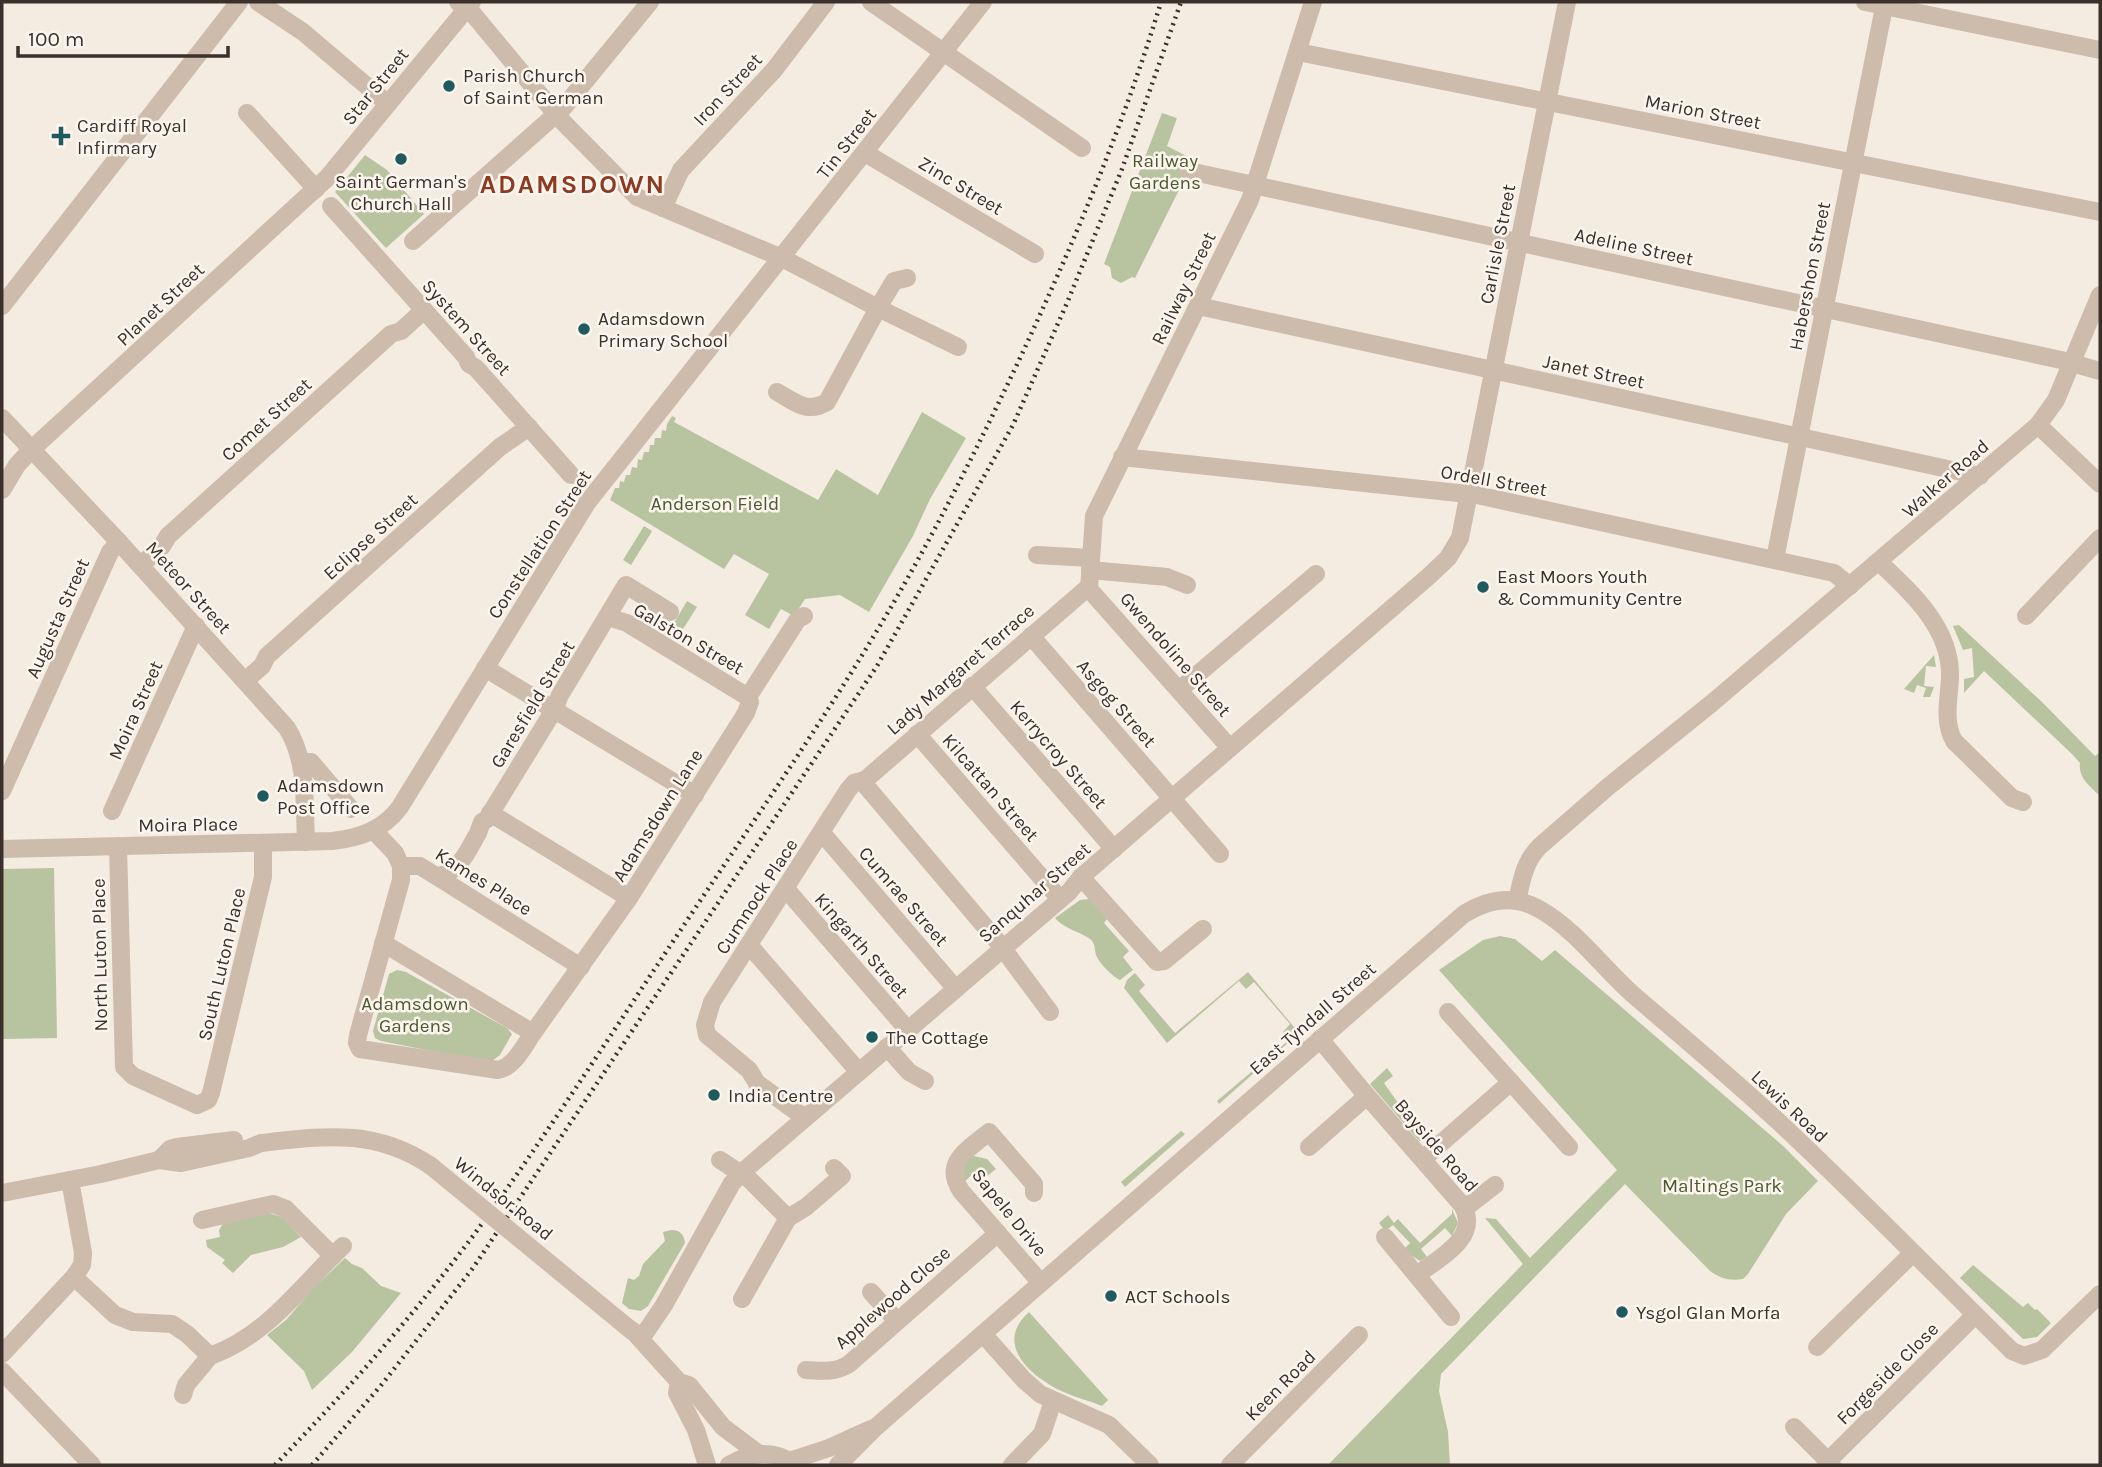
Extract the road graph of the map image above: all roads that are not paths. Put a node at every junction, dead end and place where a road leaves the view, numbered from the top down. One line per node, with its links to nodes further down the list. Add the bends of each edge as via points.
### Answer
1 (239, 2): 34 (street)
2 (258, 2): 16 (street, via 303,32)
3 (650, 2): 18 (street)
4 (826, 2): 26 (street, Iron Street, via 774,70 681,170)
5 (871, 2): 14 (street)
6 (983, 2): 14 (street, Tin Street)
7 (1313, 2): 13 (street, Railway Street)
8 (1567, 2): 15 (street, Carlisle Street)
9 (1865, 2): 11 (street)
10 (465, 4): 16 (street, Star Street); 18 (street)
11 (1885, 4): 12 (street); 21 (street, Habershon Street)
12 (2100, 50)
13 (1298, 52): 15 (street, Marion Street); 23 (street, Railway Street)
14 (943, 53): 19 (street); 20 (street, Tin Street)
15 (1546, 101): 21 (street, Marion Street); 29 (street, Carlisle Street)
16 (388, 104): 24 (street, Star Street)
17 (247, 113): 24 (street)
18 (556, 115): 26 (street, via 632,193); 28 (street)
19 (1082, 148)
20 (865, 153): 30 (street, Zinc Street); 31 (street, Tin Street)
21 (1852, 163): 27 (street, Marion Street); 37 (street, Habershon Street)
22 (1189, 171): 23 (street, Adeline Street)
23 (1255, 186): 29 (street, Adeline Street); 35 (street, Railway Street)
24 (316, 189): 48 (street, Planet Street)
25 (331, 206): 38 (street, System Street)
26 (663, 208): 31 (street)
27 (2100, 212)
28 (413, 241)
29 (1518, 243): 37 (street, Adeline Street); 41 (street, Carlisle Street)
30 (1035, 254)
31 (782, 258): 36 (street); 72 (street, Constellation Street, via 587,503)
32 (907, 278): 36 (street, via 894,281)
33 (2100, 295): 40 (street, Walker Road)
34 (2, 306)
35 (1198, 306): 41 (street, Janet Street); 49 (street, Railway Street)
36 (878, 308): 39 (street); 43 (street, via 827,402 808,409)
37 (1824, 308): 40 (street, Adeline Street); 47 (street, Habershon Street)
38 (424, 310): 46 (street, System Street); 61 (street, Comet Street, via 391,334)
39 (958, 347)
40 (2071, 363): 42 (street, Adeline Street); 45 (street, Walker Road, via 2056,400)
41 (1493, 371): 47 (street, Janet Street); 54 (street, Carlisle Street)
42 (2100, 372)
43 (777, 392)
44 (2, 418): 48 (street, Meteor Street)
45 (2038, 425): 51 (street, Walker Road); 52 (street)
46 (528, 427): 50 (street, System Street); 73 (street, Eclipse Street, via 338,592)
47 (1798, 436): 51 (street, Janet Street); 58 (street, Habershon Street)
48 (32, 449): 53 (street, Planet Street); 56 (street, Meteor Street)
49 (1122, 457): 54 (street, Ordell Street); 60 (street, Railway Street, via 1094,516)
50 (571, 475)
51 (1980, 476): 59 (street, Walker Road)
52 (2100, 484)
53 (2, 490)
54 (1468, 494): 58 (street, Ordell Street); 79 (street, Sanquhar Street, via 1460,538 1448,558)
55 (2100, 538): 69 (street)
56 (119, 542): 61 (street, Meteor Street); 82 (street, Augusta Street, via 110,552)
57 (1037, 555): 60 (street)
58 (1775, 559): 64 (street, Ordell Street, via 1834,573)
59 (1879, 562): 64 (street, Walker Road); 85 (street, via 1924,610 1948,652 1951,736 2012,798)
60 (1090, 564): 63 (street, via 1167,577); 65 (street, Railway Street)
61 (141, 565): 70 (street, Meteor Street)
62 (1316, 574): 75 (street)
63 (1187, 585)
64 (1850, 586): 103 (street, Walker Road, via 1540,846 1521,876)
65 (1089, 589): 71 (street, Lady Margaret Terrace); 75 (street, Gwendoline Street)
66 (670, 612): 68 (street, Garesfield Street, via 626,585)
67 (804, 616): 76 (street, Adamsdown Lane)
68 (607, 617): 76 (street, Galston Street, via 632,626); 77 (street, Garesfield Street)
69 (2026, 617)
70 (196, 626): 73 (street, Meteor Street); 87 (street, Moira Street)
71 (1031, 636): 74 (street, Lady Margaret Terrace); 84 (street, Asgog Street)
72 (485, 668): 77 (street); 89 (street, Constellation Street, via 400,807)
73 (246, 681): 80 (street, Meteor Street, via 287,729)
74 (972, 686): 78 (street, Lady Margaret Terrace); 95 (street, Kerrycroy Street)
75 (1179, 691): 79 (street, Gwendoline Street)
76 (748, 697): 83 (street, Adamsdown Lane, via 746,713)
77 (554, 710): 83 (street); 88 (street, Garesfield Street)
78 (917, 734): 81 (street, Lady Margaret Terrace); 102 (street, Kilcattan Street)
79 (1230, 748): 84 (street, Sanquhar Street)
80 (301, 762): 86 (street, via 311,762); 91 (street, Meteor Street)
81 (860, 785): 90 (street, Cumnock Place); 107 (street)
82 (2, 791)
83 (695, 795): 101 (street, Adamsdown Lane)
84 (1172, 798): 95 (street, Sanquhar Street); 96 (street, Asgog Street)
85 (2023, 802)
86 (351, 809)
87 (112, 811)
88 (490, 813): 98 (street, Garesfield Street, via 460,864); 101 (street)
89 (373, 830): 91 (street, Moira Place, via 345,839); 97 (street)
90 (821, 833): 100 (street, Cumnock Place); 109 (street, Cumrae Street)
91 (306, 842): 92 (street, Moira Place)
92 (263, 843): 93 (street, Moira Place); 116 (street, South Luton Place, via 263,877 208,1100 197,1105 127,1073)
93 (118, 846): 94 (street, Moira Place); 116 (street, North Luton Place)
94 (2, 849)
95 (1114, 849): 99 (street, Sanquhar Street)
96 (1220, 854)
97 (401, 866): 98 (street, Kames Place, via 420,866); 105 (street, via 400,889)
98 (438, 876): 108 (street, Kames Place)
99 (1081, 877): 102 (street, Sanquhar Street); 104 (street, via 1157,962)
100 (786, 889): 106 (street, Cumnock Place); 112 (street, Kingarth Street)
101 (629, 898): 108 (street, Adamsdown Lane)
102 (1060, 899): 107 (street, Sanquhar Street)
103 (1517, 901): 114 (street, East Tyndall Street, via 1500,899 1464,914); 137 (street, Lewis Road, via 1540,909 1567,930 1619,982 1767,1111)
104 (1203, 929)
105 (383, 943): 113 (street); 113 (street, Adamsdown Lane, via 358,1035 360,1049 503,1070)
106 (749, 945): 117 (street); 121 (street, Cumnock Place, via 712,1002 707,1035 749,1070 757,1083)
107 (1002, 948): 109 (street, Sanquhar Street); 110 (street)
108 (581, 967): 113 (street, Adamsdown Lane)
109 (955, 988): 112 (street, Sanquhar Street)
110 (1051, 1012)
111 (1448, 1012): 119 (street)
112 (907, 1029): 115 (street, Sanquhar Street)
113 (533, 1033)
114 (1320, 1039): 120 (street, Bayside Road); 140 (street, East Tyndall Street)
115 (887, 1047): 117 (street, Sanquhar Street); 118 (street, via 909,1072)
116 (123, 1063)
117 (859, 1072): 121 (street, Sanquhar Street)
118 (926, 1081)
119 (1511, 1082): 123 (street); 124 (street)
120 (1367, 1096): 122 (street); 124 (street, Bayside Road)
121 (805, 1118): 127 (street, Sanquhar Street)
122 (1309, 1147)
123 (1569, 1147)
124 (1423, 1159): 132 (street, Bayside Road)
125 (720, 1160): 127 (street)
126 (834, 1168): 133 (street, via 842,1176)
127 (742, 1173): 133 (street); 148 (street, Sanquhar Street, via 664,1305)
128 (70, 1180): 130 (street, Windsor Road); 139 (street, via 83,1253); 148 (street, Windsor Road, bridge, via 159,1160 181,1163 261,1143 340,1137 404,1149 431,1166)
129 (1495, 1185): 132 (street)
130 (2, 1192)
131 (1034, 1193): 135 (street, Sapele Drive, via 1034,1184 989,1132 962,1154 954,1169 957,1185)
132 (1464, 1209): 138 (street, Bayside Road, via 1468,1216 1461,1241)
133 (788, 1218): 143 (street)
134 (202, 1220): 152 (street, via 273,1204 286,1209 338,1251 276,1316 250,1336)
135 (998, 1233): 140 (street, Sapele Drive); 146 (street, Applewood Close)
136 (1385, 1237): 138 (street)
137 (1913, 1253): 144 (street, Lewis Road); 150 (street)
138 (1417, 1276): 145 (street)
139 (74, 1277): 151 (street); 152 (street, via 116,1315 133,1322 172,1325)
140 (1041, 1283): 147 (street, East Tyndall Street)
141 (871, 1292): 146 (street)
142 (2100, 1294): 144 (street, Lewis Road, via 2042,1350 2024,1356 2011,1351)
143 (741, 1298)
144 (1975, 1315): 162 (street, Forgeside Close)
145 (1451, 1317)
146 (897, 1321): 153 (street, Applewood Close, via 840,1369)
147 (983, 1334): 157 (street, via 1024,1380); 158 (street, East Tyndall Street)
148 (637, 1335): 155 (street, Windsor Road)
149 (1359, 1335): 169 (street, Keen Road)
150 (1817, 1347)
151 (2, 1354)
152 (210, 1356): 156 (street)
153 (806, 1370)
154 (2, 1371): 163 (street)
155 (678, 1382): 160 (street, Windsor Road, via 689,1385 723,1427); 164 (street, Windsor Road, via 677,1393)
156 (183, 1395)
157 (1053, 1401): 167 (street, via 1042,1434); 168 (street, via 1109,1425)
158 (876, 1427): 161 (street, East Tyndall Street); 166 (street, East Tyndall Street)
159 (1794, 1427): 162 (street, Forgeside Close)
160 (760, 1454): 161 (street); 165 (street)
161 (792, 1463)
162 (1830, 1463)
163 (87, 1464)
164 (707, 1465)
165 (729, 1465)
166 (838, 1465)
167 (1012, 1465)
168 (1150, 1465)
169 (1230, 1465)

